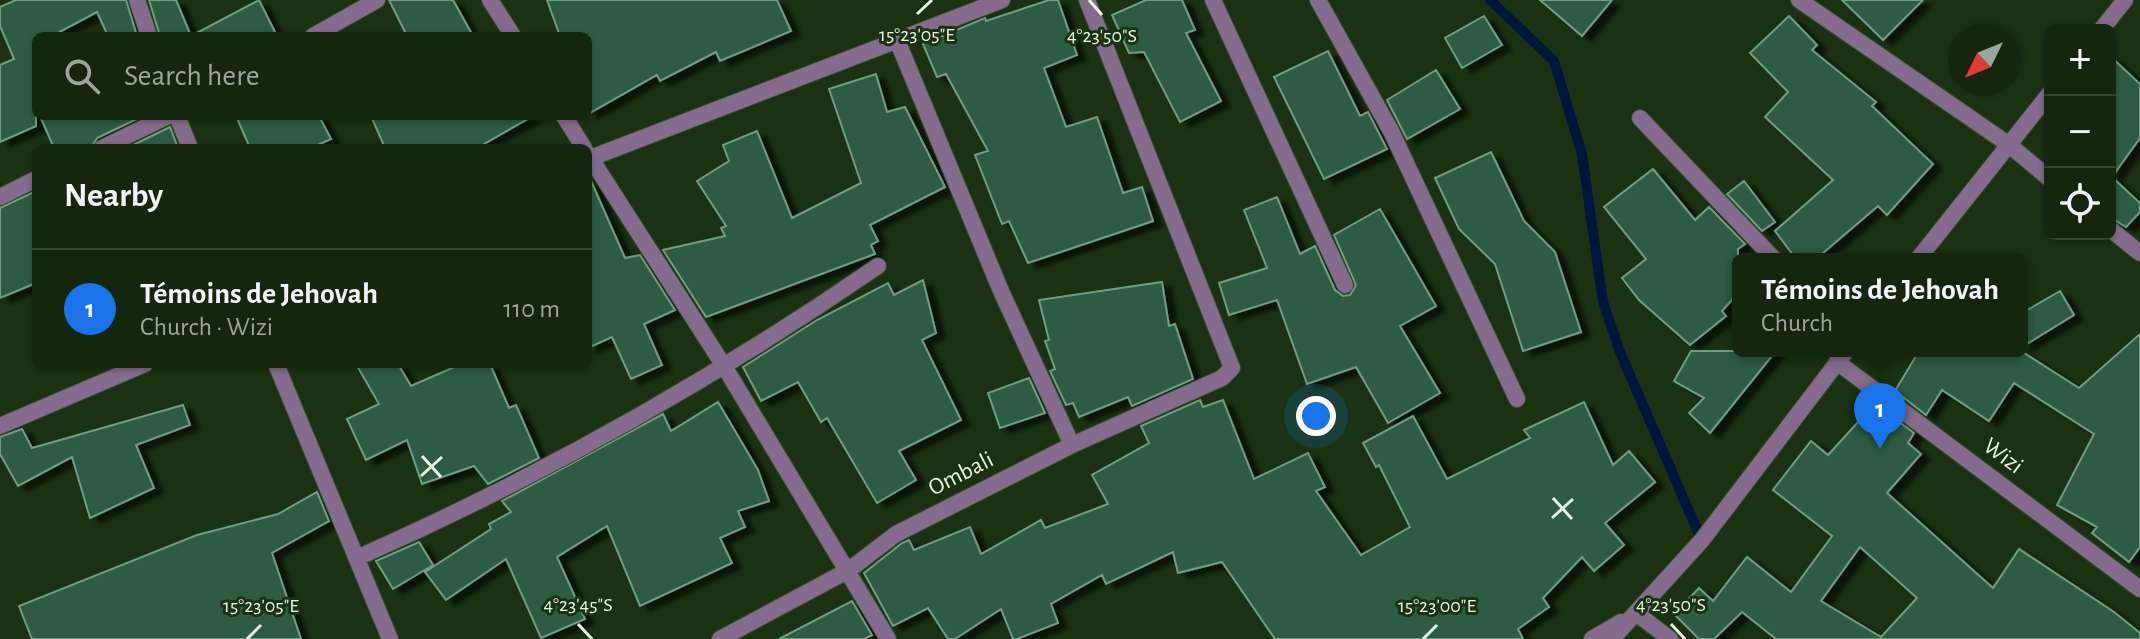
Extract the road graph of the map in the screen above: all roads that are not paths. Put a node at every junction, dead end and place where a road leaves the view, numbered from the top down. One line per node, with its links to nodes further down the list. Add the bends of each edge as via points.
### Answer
1 (137, 0): 11 (street)
2 (377, 0): 12 (street)
3 (490, 0): 13 (street)
4 (1002, 0): 14 (street)
5 (1087, 0): 42 (street, Ombali, via 1232,368 1222,378)
6 (1213, 0): 34 (street)
7 (1318, 0): 40 (street, via 1391,131)
8 (1799, 0): 23 (street)
9 (2125, 0): 10 (street)
10 (2106, 24)
11 (148, 32)
12 (320, 32)
13 (510, 32)
14 (897, 40): 24 (street); 42 (street, via 1001,291)
15 (2048, 96): 23 (street)
16 (1640, 118): 30 (street)
17 (160, 120): 20 (street)
18 (179, 120): 21 (street)
19 (566, 120): 22 (street)
20 (110, 144)
21 (188, 144)
22 (581, 144)
23 (2008, 144): 26 (street); 31 (street)
24 (592, 154)
25 (592, 161): 37 (street)
26 (2044, 174)
27 (32, 181): 28 (street)
28 (0, 197)
29 (2116, 234): 32 (street)
30 (1768, 253)
31 (1923, 253)
32 (2140, 253)
33 (878, 266): 37 (street)
34 (1345, 285)
35 (1841, 357): 46 (street, via 1702,540)
36 (1843, 357): 45 (street, Wizi)
37 (724, 366): 43 (street, via 439,522); 44 (street)
38 (136, 368): 41 (street)
39 (278, 368): 43 (street)
40 (1517, 399)
41 (0, 426)
42 (1072, 445): 44 (street, Ombali, via 896,534)
43 (359, 557): 47 (street)
44 (849, 570): 48 (street, Ombali); 49 (street)
45 (2140, 589)
46 (1636, 613): 50 (street); 51 (street); 52 (street)
47 (390, 639)
48 (720, 639)
49 (888, 639)
50 (1592, 639)
51 (1612, 639)
52 (1670, 639)

